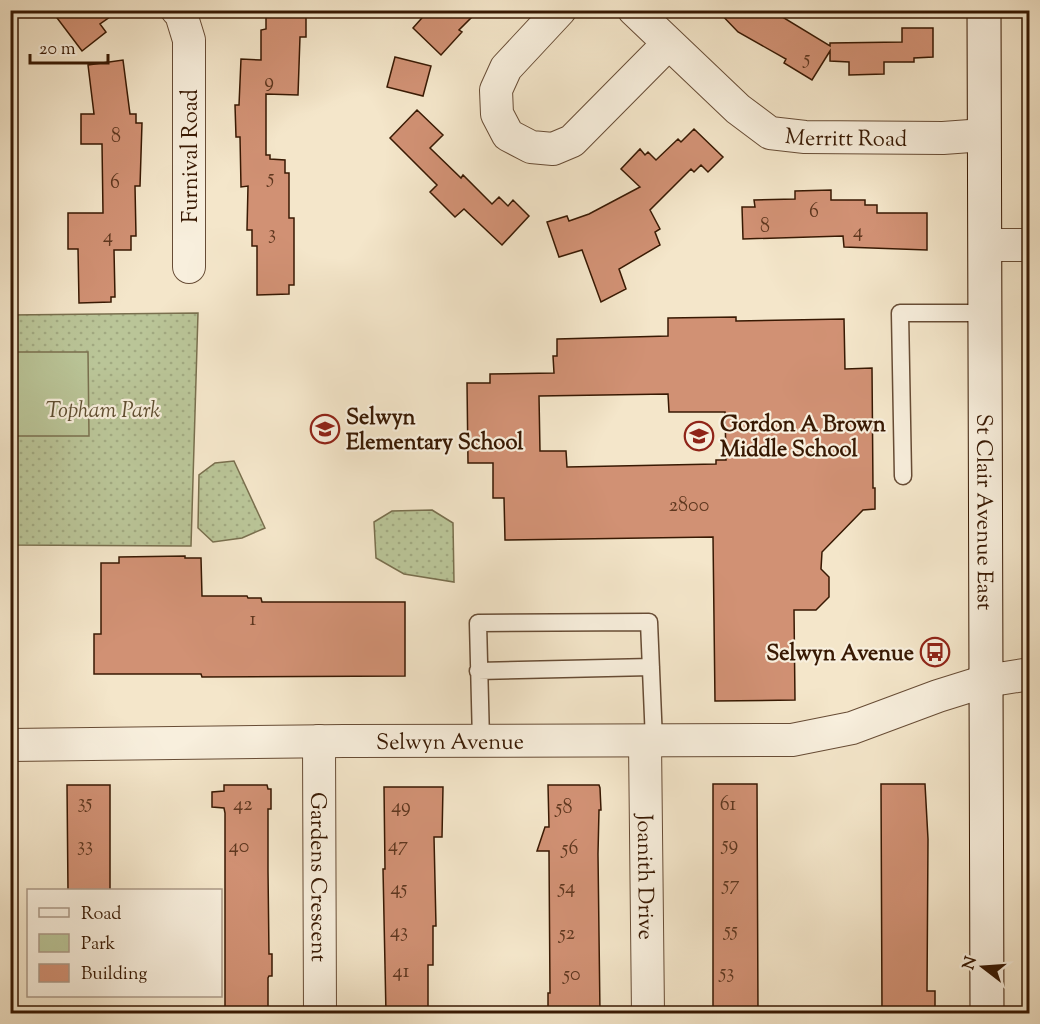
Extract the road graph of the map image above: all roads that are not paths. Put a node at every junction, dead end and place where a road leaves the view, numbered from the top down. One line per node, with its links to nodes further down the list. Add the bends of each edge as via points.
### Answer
1 (177, 10): 9 (street, Furnival Road, via 189,40)
2 (560, 10): 5 (street, via 506,68 496,90 497,114 508,135 531,147 553,149 572,141)
3 (634, 10): 5 (street, Merritt Road)
4 (984, 10): 6 (main road, St Clair Avenue East)
5 (668, 44): 6 (street, Merritt Road, via 738,110 770,133 805,137)
6 (984, 135): 7 (main road, St Clair Avenue East)
7 (985, 245): 8 (street); 10 (main road, St Clair Avenue East)
8 (1029, 245)
9 (189, 267)
10 (985, 313): 11 (lane, via 900,313); 15 (main road, St Clair Avenue East)
11 (903, 476)
12 (651, 667): 13 (lane); 13 (lane, via 650,622 478,622); 18 (lane)
13 (478, 671): 17 (lane)
14 (1029, 674): 15 (street, Selwyn Avenue)
15 (986, 681): 18 (street, Selwyn Avenue, via 852,728 792,740); 22 (main road, St Clair Avenue East)
16 (319, 741): 17 (street, Selwyn Avenue); 19 (street, Selwyn Avenue); 20 (street, Gardens Crescent)
17 (481, 741): 18 (street, Selwyn Avenue)
18 (649, 741): 21 (street, Joanith Drive)
19 (10, 745)
20 (320, 1014)
21 (648, 1014)
22 (987, 1014)

